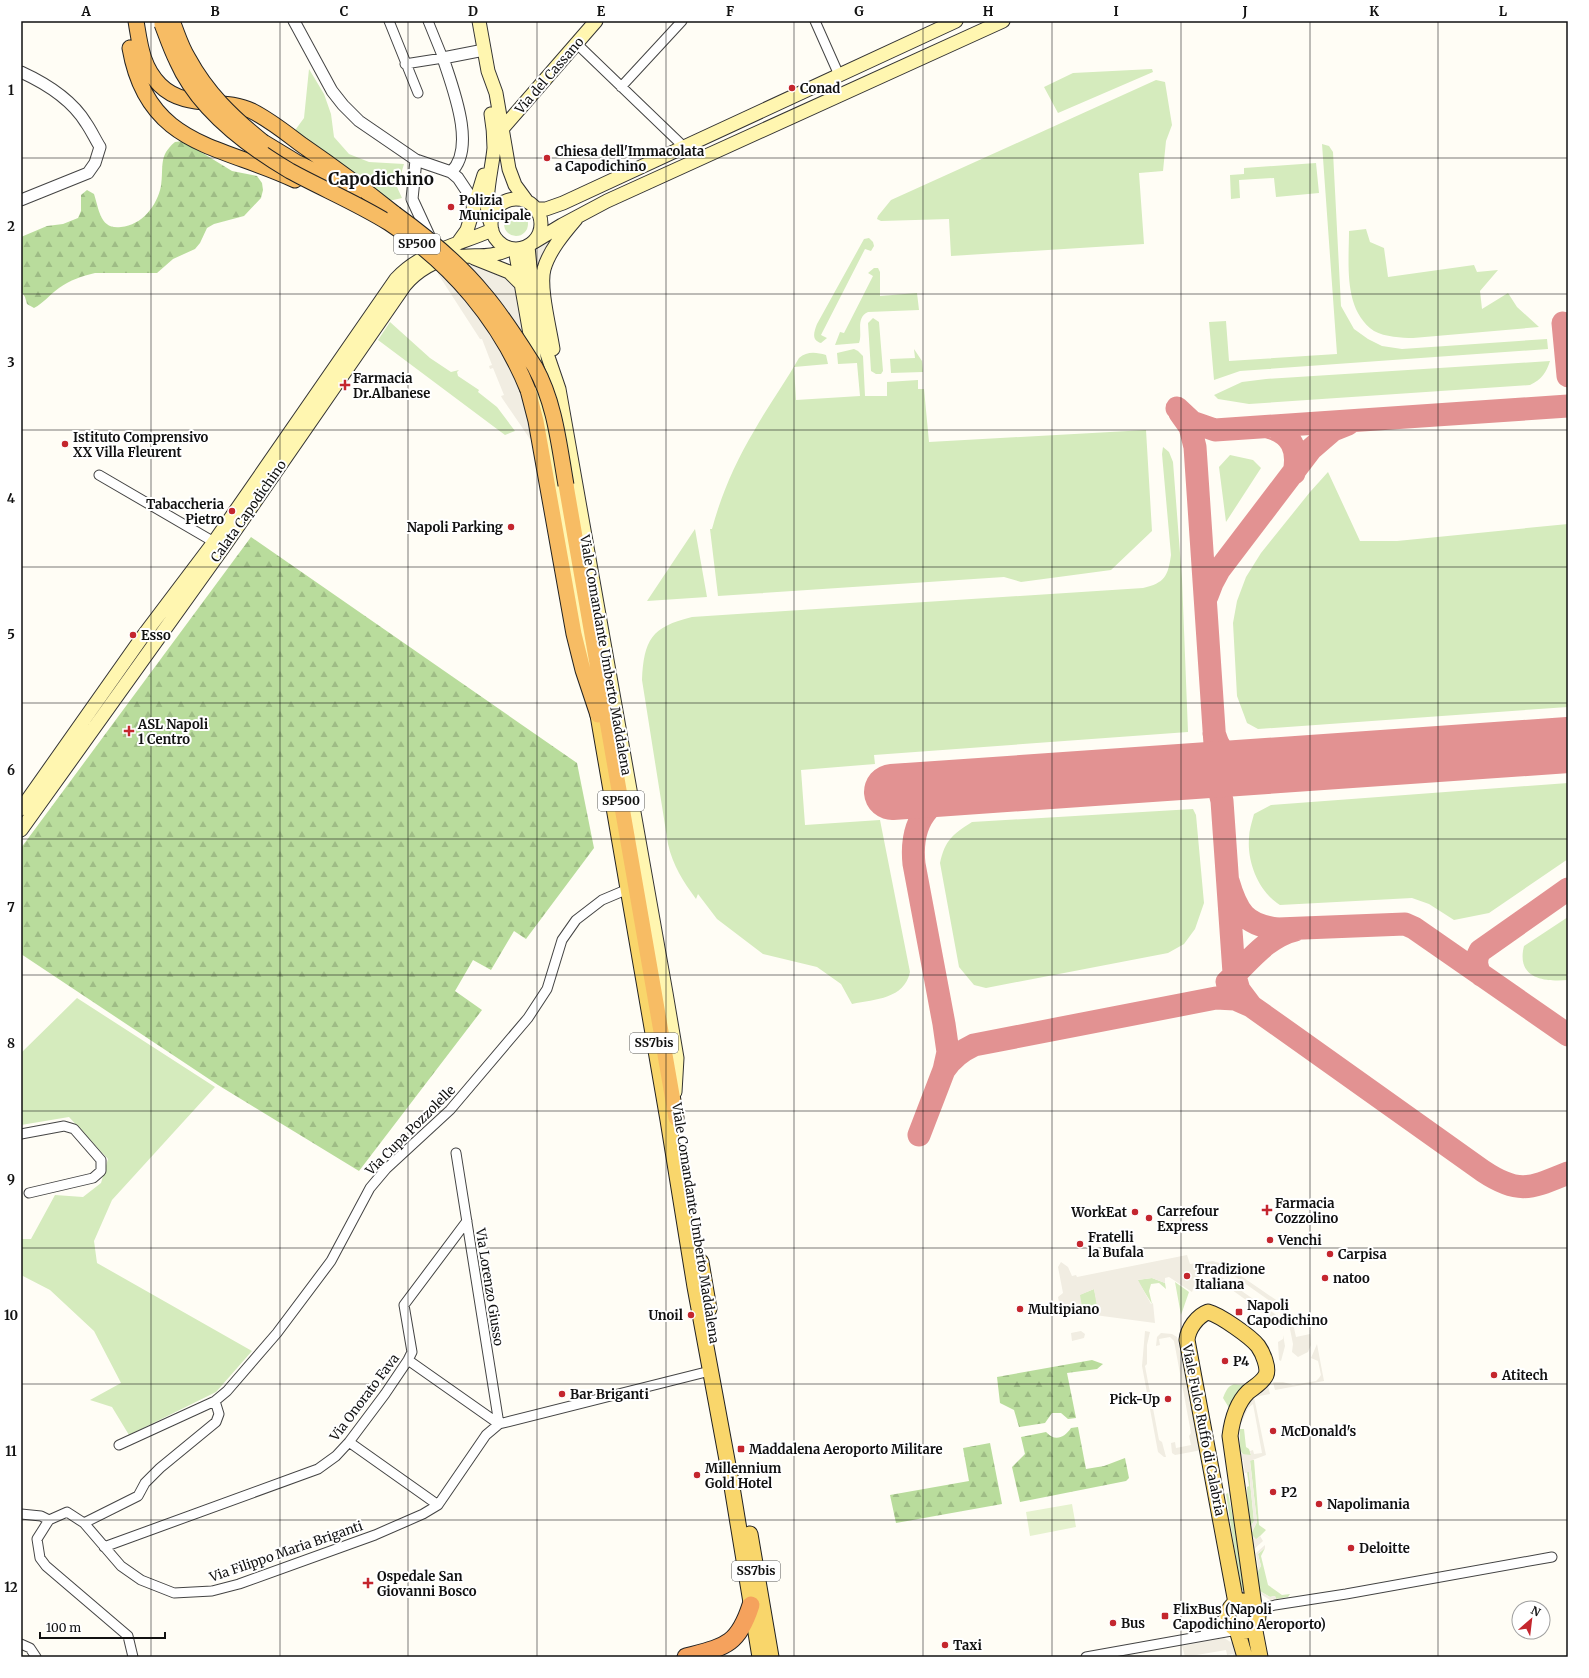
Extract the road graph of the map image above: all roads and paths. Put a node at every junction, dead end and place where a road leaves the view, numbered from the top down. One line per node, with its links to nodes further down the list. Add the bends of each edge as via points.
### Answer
1 (126, 21): 30 (highway, bridge, via 135,69 144,91 161,115 182,134 207,147 268,168)
2 (136, 21): 33 (highway, bridge, via 145,64 160,85 169,92 188,100 228,104 252,111)
3 (161, 21): 30 (highway, SP500, bridge, via 177,62 199,97 226,126 271,159)
4 (172, 21): 33 (highway, SP500, bridge, via 187,57 208,90 234,118 263,142 296,162)
5 (294, 21): 26 (street, via 332,91 343,104 359,121)
6 (389, 21): 17 (street)
7 (428, 21): 16 (street)
8 (479, 21): 15 (main road)
9 (596, 21): 14 (main road, Via del Cassano)
10 (682, 21): 21 (street)
11 (815, 21): 20 (street)
12 (956, 21): 20 (main road)
13 (1004, 21): 34 (main road)
14 (576, 43): 21 (street); 23 (main road, Via del Cassano)
15 (484, 50): 16 (street); 18 (main road)
16 (443, 58): 17 (street); 27 (street, via 462,117 461,153 456,168)
17 (405, 64): 22 (street)
18 (488, 71): 23 (main road, via 496,93); 25 (main road)
19 (21, 72): 28 (street, via 35,78 63,97 86,121 100,147 95,163 88,173)
20 (839, 75): 24 (main road)
21 (621, 86): 24 (street)
22 (418, 93)
23 (502, 129): 29 (main road, via 512,179)
24 (683, 146): 31 (main road, via 562,203 546,209)
25 (493, 149): 32 (main road); 35 (main road, via 486,203)
26 (416, 160): 27 (street); 39 (street, via 412,194 414,205)
27 (451, 172): 32 (street, via 466,188)
28 (21, 200)
29 (526, 200): 31 (main road); 35 (main road, via 513,199 501,203 493,213)
30 (356, 204): 45 (highway, SP500, bridge, via 389,223 452,274 476,300 508,346 528,390 536,421 574,634)
31 (537, 209): 37 (main road, via 541,230)
32 (474, 211): 36 (main road, via 465,234)
33 (395, 214): 49 (highway, SP500, bridge, via 427,237 484,294 535,366 551,404)
34 (579, 216): 37 (main road); 42 (main road, via 552,253 543,274)
35 (491, 227): 36 (main road, Calata Capodichino); 38 (main road, via 497,241)
36 (457, 244): 39 (main road, Calata Capodichino)
37 (531, 244): 38 (main road); 42 (main road, Viale Comandante Umberto Maddalena / SS7bis, via 530,267 542,338)
38 (512, 249): 40 (main road, Calata Capodichino, via 499,254); 41 (main road, Viale Comandante Umberto Maddalena / SS7bis)
39 (438, 250): 44 (main road, Calata Capodichino, via 413,264 393,284)
40 (470, 257): 41 (main road, via 509,272); 44 (main road, Calata Capodichino, via 456,256 439,261 419,272 405,286)
41 (522, 285): 45 (main road, Viale Comandante Umberto Maddalena / SS7bis)
42 (556, 377): 49 (main road, Viale Comandante Umberto Maddalena / SS7bis, via 676,1051)
43 (99, 475): 44 (street, Calata Capodichino)
44 (218, 545): 46 (main road, Calata Capodichino, via 143,636); 47 (main road, Calata Capodichino)
45 (598, 715): 48 (main road, Viale Comandante Umberto Maddalena / SS7bis)
46 (21, 809)
47 (21, 830)
48 (628, 890): 55 (main road, Viale Comandante Umberto Maddalena / SS7bis); 58 (street, Via Cupa Pozzolelle, via 602,900 576,920 562,940 547,989 528,1018 450,1110 370,1188 331,1261 278,1333 227,1391)
49 (676, 1118): 55 (main road, Viale Comandante Umberto Maddalena / SS7bis)
50 (21, 1134): 52 (street, via 64,1126 74,1129 101,1160 101,1171 93,1178)
51 (456, 1153): 53 (street, Via Lorenzo Giusso)
52 (29, 1193)
53 (467, 1221): 54 (street, Via Onorato Fava, via 404,1305 412,1352); 59 (street, Via Lorenzo Giusso)
54 (408, 1360): 59 (street); 60 (street, Via Onorato Fava)
55 (715, 1370): 56 (street, Via Filippo Maria Briganti); 57 (main road, Viale Comandante Umberto Maddalena / SS7bis); 62 (main road, Viale Comandante Umberto Maddalena / SS7bis)
56 (692, 1375): 57 (street, via 701,1379); 59 (street, Via Filippo Maria Briganti)
57 (714, 1392): 62 (main road, Viale Comandante Umberto Maddalena / SS7bis)
58 (215, 1401): 61 (street, Via Cupa Pozzolelle); 66 (street, via 219,1414 216,1422 160,1468 145,1483 138,1496)
59 (499, 1424): 63 (street, Via Filippo Maria Briganti, via 486,1435)
60 (349, 1442): 63 (street); 67 (street, Via Onorato Fava, via 336,1456 318,1469)
61 (119, 1445)
62 (736, 1486): 69 (main road, Viale Comandante Umberto Maddalena / SS7bis); 79 (main road, Viale Comandante Umberto Maddalena / SS7bis)
63 (438, 1505): 67 (street, Via Filippo Maria Briganti, via 375,1534 239,1584 212,1591 174,1593 141,1580 121,1566)
64 (21, 1514): 65 (street, via 41,1516)
65 (49, 1520): 66 (street, Via Filippo Maria Briganti, via 66,1512); 76 (street, via 37,1539 40,1558 46,1566 128,1636)
66 (84, 1523): 67 (street, Via Filippo Maria Briganti)
67 (104, 1547)
68 (1552, 1557): 71 (street, via 1275,1605)
69 (751, 1605): 77 (highway, via 743,1627 729,1643); 78 (main road, Viale Comandante Umberto Maddalena / SS7bis)
70 (1232, 1609): 71 (main road, via 1245,1602); 71 (main road, Viale Fulco Ruffo di Calabria, via 1187,1340 1191,1328 1208,1312 1255,1343 1267,1368 1264,1379 1248,1392 1240,1403 1230,1436); 72 (main road, via 1230,1624); 73 (street)
71 (1255, 1613): 72 (main road, via 1246,1631); 82 (main road, Viale Fulco Ruffo di Calabria)
72 (1237, 1630): 73 (street); 81 (main road)
73 (1202, 1635): 80 (street)
74 (21, 1644): 75 (street, via 30,1648)
75 (36, 1657)
76 (133, 1657)
77 (686, 1657)
78 (760, 1657)
79 (771, 1657)
80 (1086, 1657)
81 (1244, 1657)
82 (1260, 1657)

